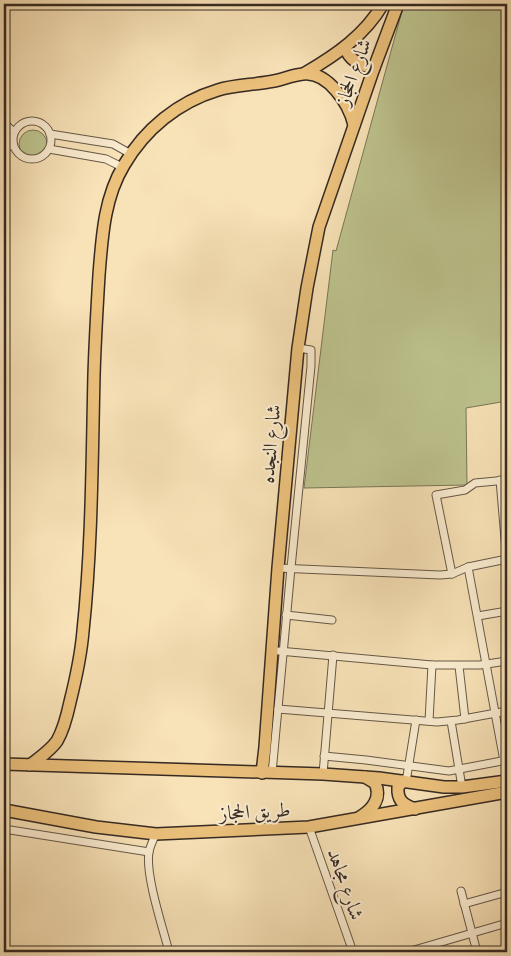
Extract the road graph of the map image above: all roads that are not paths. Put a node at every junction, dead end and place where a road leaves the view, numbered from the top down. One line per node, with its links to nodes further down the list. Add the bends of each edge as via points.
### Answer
1 (383, 4): 3 (main road, شارع الحجاز, via 362,32)
2 (398, 4): 4 (main road, شارع الحجاز)
3 (345, 47): 4 (main road, via 356,62); 5 (main road, شارع الحجاز)
4 (374, 68): 7 (main road, شارع الحجاز)
5 (305, 73): 7 (main road, via 326,82 338,92 350,111); 13 (main road, شارع الحجاز, via 220,89 191,100 161,120)
6 (4, 123): 8 (street)
7 (354, 125): 15 (main road, شارع النجده, via 319,227)
8 (14, 132): 9 (street, via 30,121 42,124); 10 (street)
9 (50, 134): 12 (street); 13 (street, via 113,144)
10 (13, 145): 11 (street); 12 (street, via 20,156 33,160)
11 (4, 148)
12 (49, 149): 14 (street, via 106,159)
13 (130, 154): 14 (main road, شارع الحجاز)
14 (122, 167): 44 (main road, شارع الحجاز, via 105,215 101,254 88,580 80,662 64,728 45,754)
15 (298, 348): 19 (main road, شارع النجده); 20 (street, via 311,350 312,366)
16 (504, 480): 17 (street); 21 (street, via 474,483 465,490 436,495)
17 (507, 561): 18 (street)
18 (468, 566): 21 (street); 24 (street)
19 (278, 568): 20 (street); 26 (main road, شارع النجده)
20 (290, 568): 21 (street); 23 (street)
21 (452, 574)
22 (507, 611): 24 (street)
23 (286, 615): 25 (street); 27 (street)
24 (478, 616): 31 (street)
25 (332, 620)
26 (271, 650): 27 (street); 47 (main road, شارع النجده)
27 (283, 651): 28 (street); 33 (street)
28 (333, 655): 30 (street); 35 (street)
29 (507, 661): 31 (street)
30 (432, 664): 32 (street); 40 (street)
31 (486, 665): 32 (street); 36 (street)
32 (459, 666): 37 (street)
33 (278, 709): 35 (street); 47 (street)
34 (507, 711): 36 (street)
35 (328, 713): 38 (street); 41 (street)
36 (495, 713): 37 (street); 42 (street)
37 (465, 719): 39 (street)
38 (416, 720): 40 (street); 45 (street)
39 (451, 721): 40 (street); 46 (street)
40 (429, 722)
41 (324, 756): 45 (street); 48 (street)
42 (506, 761): 46 (street)
43 (4, 764): 44 (main road, طريق الحجاز)
44 (30, 765): 47 (main road, طريق الحجاز)
45 (408, 766): 46 (street); 51 (street)
46 (460, 770): 52 (street)
47 (267, 773): 48 (main road, طريق الحجاز)
48 (323, 774): 49 (main road, طريق الحجاز)
49 (364, 776): 51 (main road, طريق الحجاز); 56 (main road, via 375,783 378,796 371,810)
50 (507, 781): 52 (main road, طريق الحجاز)
51 (404, 782): 52 (main road, طريق الحجاز); 54 (main road, via 398,787 400,800)
52 (462, 787)
53 (507, 792): 54 (main road, طريق الحجاز)
54 (415, 809): 56 (main road, طريق الحجاز)
55 (4, 810): 59 (main road, طريق الحجاز)
56 (357, 819): 57 (main road, طريق الحجاز)
57 (309, 826): 59 (main road, طريق الحجاز); 67 (street, شارع مجاهد)
58 (4, 829): 60 (street)
59 (156, 834): 60 (street)
60 (149, 852): 66 (street, via 153,891)
61 (461, 891): 63 (street)
62 (507, 892): 63 (street)
63 (464, 904): 65 (street)
64 (507, 923): 65 (street)
65 (472, 933): 68 (street); 69 (street)
66 (169, 952)
67 (353, 952)
68 (407, 952)
69 (476, 952)

